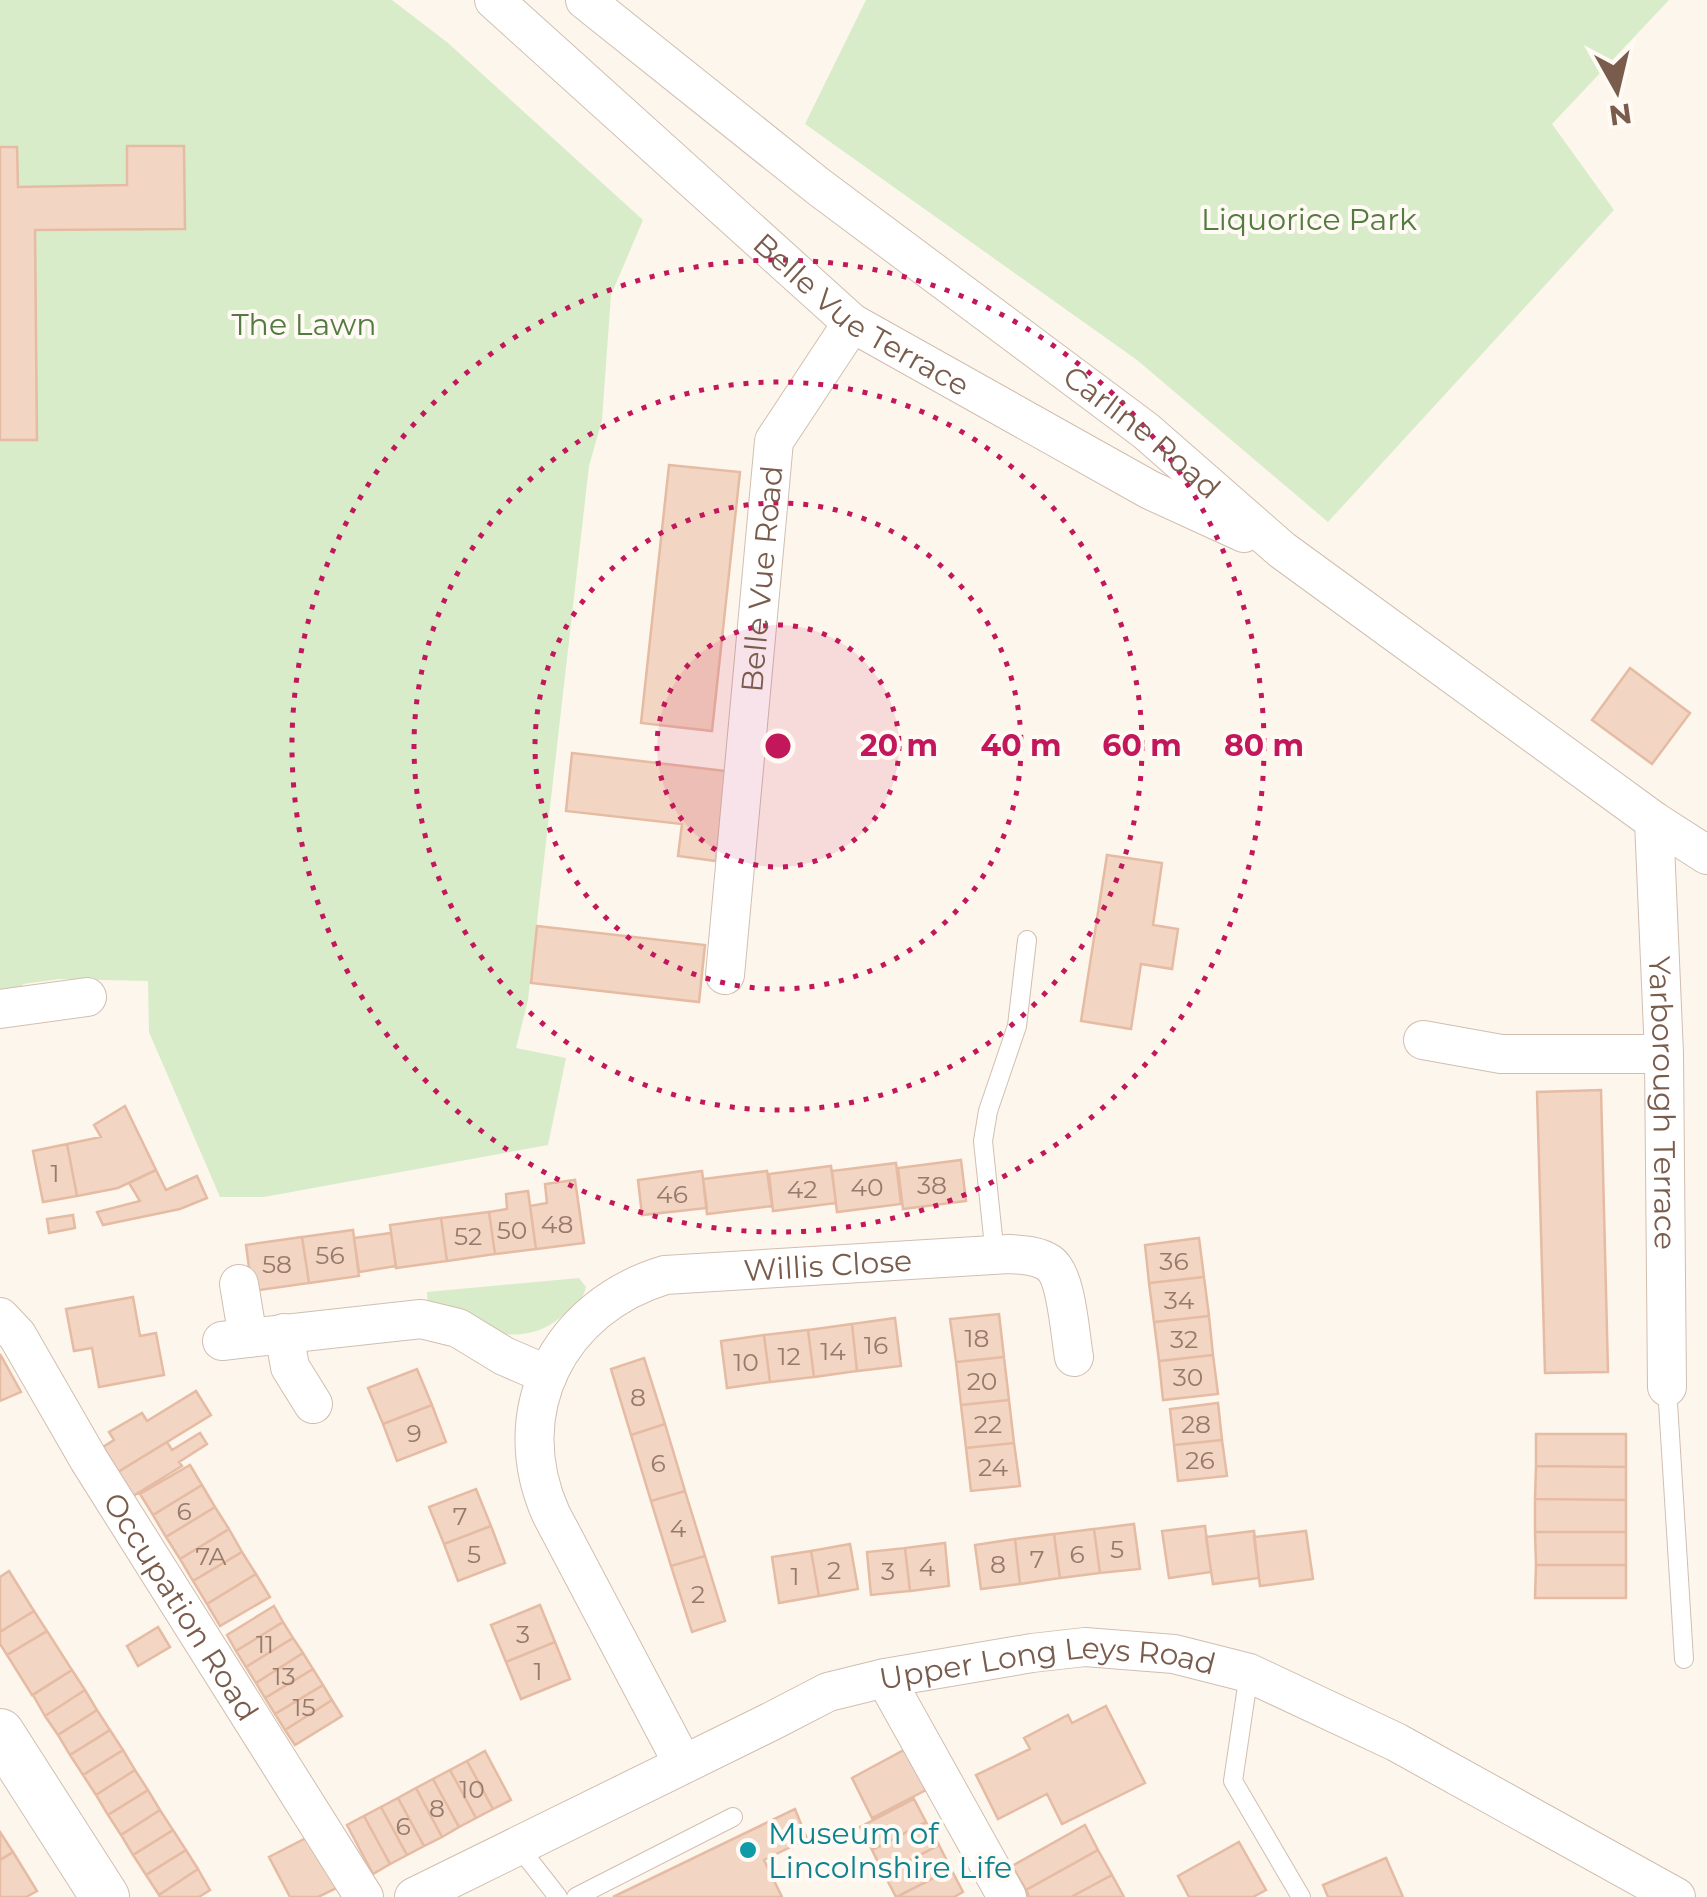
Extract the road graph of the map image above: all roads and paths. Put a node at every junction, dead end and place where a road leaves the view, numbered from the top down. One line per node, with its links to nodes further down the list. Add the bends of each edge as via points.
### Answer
1 (494, 0): 3 (street, Belle Vue Terrace)
2 (585, 0): 4 (street, Carline Road, via 819,187 1146,431)
3 (852, 323): 4 (street, Belle Vue Terrace, via 1150,490); 8 (street, Belle Vue Road, via 774,442)
4 (1282, 550): 5 (street, Carline Road)
5 (1654, 820): 6 (street, Carline Road); 12 (street, Yarborough Terrace)
6 (1707, 855)
7 (1027, 940): 13 (lane, via 1017,1026 983,1141)
8 (725, 975)
9 (87, 997): 10 (street)
10 (0, 1009)
11 (1423, 1040): 12 (street, via 1501,1054)
12 (1664, 1054): 19 (street, Yarborough Terrace)
13 (995, 1256): 17 (street, Willis Close, via 1035,1256 1053,1265); 18 (street, Willis Close, via 665,1275 602,1304 563,1345)
14 (239, 1284): 16 (street)
15 (0, 1317): 29 (street, Occupation Road, via 18,1335 88,1460)
16 (251, 1337): 18 (street, via 420,1319 458,1328); 20 (street, via 290,1367)
17 (1074, 1357)
18 (548, 1376): 25 (street, Willis Close, via 534,1440 544,1499)
19 (1667, 1386): 21 (lane)
20 (313, 1404)
21 (1684, 1658)
22 (1250, 1673): 23 (street, Upper Long Leys Road, via 1174,1654 1085,1647); 34 (lane, via 1232,1781); 35 (street, Upper Long Leys Road, via 1396,1742)
23 (884, 1678): 25 (street, Upper Long Leys Road, via 813,1698); 33 (street)
24 (0, 1733): 28 (street)
25 (683, 1764): 27 (street, Upper Long Leys Road)
26 (733, 1817): 32 (lane)
27 (518, 1846): 30 (street, Upper Long Leys Road); 31 (lane)
28 (104, 1897)
29 (364, 1897)
30 (414, 1897)
31 (558, 1897)
32 (576, 1897)
33 (1007, 1897)
34 (1302, 1897)
35 (1676, 1897)

